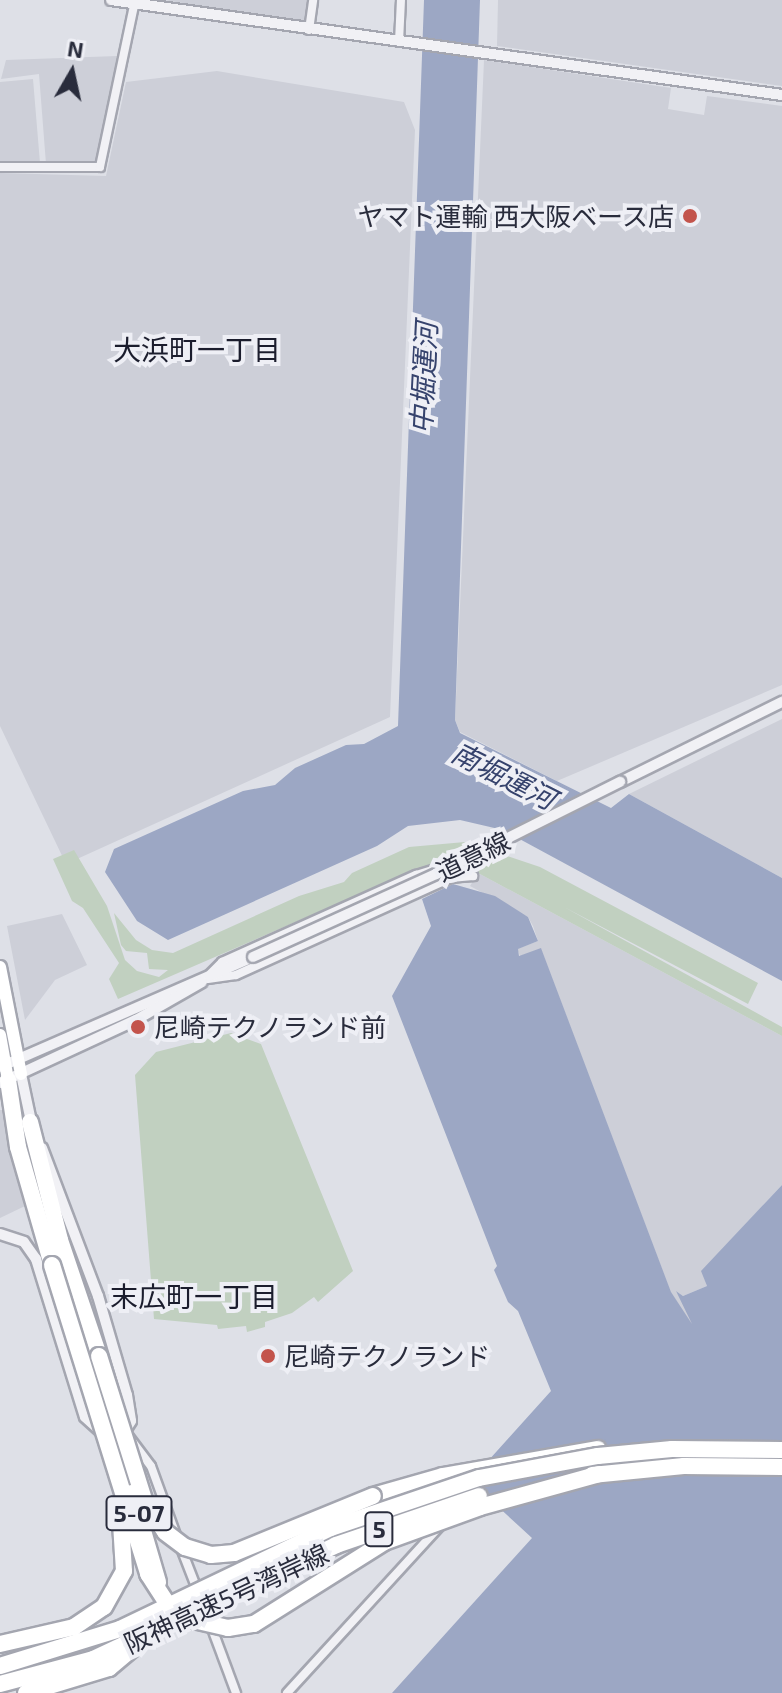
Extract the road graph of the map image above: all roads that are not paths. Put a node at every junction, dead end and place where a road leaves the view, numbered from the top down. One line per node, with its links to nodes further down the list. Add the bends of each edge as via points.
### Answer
1 (111, 0): 4 (street)
2 (313, 0): 5 (street)
3 (401, 0): 6 (street)
4 (134, 6): 5 (street); 8 (street, via 100,167)
5 (309, 30): 6 (street)
6 (399, 42): 7 (street)
7 (782, 95)
8 (0, 167)
9 (782, 702): 11 (street, 道意線, bridge, via 436,874)
10 (0, 967): 13 (main road)
11 (203, 980): 11 (street, via 222,962 416,875 436,869 473,876 420,891 236,975); 13 (street, 道意線); 14 (street, 道意線, via 136,1020)
12 (0, 1035): 14 (main road)
13 (18, 1059): 14 (main road)
14 (7, 1074): 15 (street); 17 (highway, 5-07, via 18,1147)
15 (30, 1122): 17 (highway, 5-07, via 60,1240); 19 (street, via 54,1172 98,1296 132,1413)
16 (0, 1234): 19 (street, via 24,1242 36,1259 85,1417 107,1435)
17 (60, 1262): 18 (highway, 5-07, bridge); 20 (highway, 5-07, bridge, via 145,1503 165,1532 194,1551 242,1551 373,1496 454,1473 597,1449); 28 (highway, 5-07, bridge, via 154,1557 157,1597 147,1632 120,1661)
18 (81, 1358): 23 (highway, 5-07, bridge, via 154,1586 176,1612 215,1627 242,1627 266,1619 342,1565 405,1534); 25 (highway, 5-07, bridge, via 125,1542 121,1580 112,1598 85,1621)
19 (125, 1432): 29 (street, via 151,1466)
20 (672, 1449): 21 (highway, 阪神高速5号湾岸線 / 5, bridge); 26 (highway, 阪神高速5号湾岸線 / 5, bridge, via 558,1461 425,1494 301,1542 120,1629)
21 (782, 1450)
22 (782, 1467): 23 (highway, 阪神高速5号湾岸線 / 5, bridge, via 684,1466)
23 (600, 1474): 27 (highway, 阪神高速5号湾岸線 / 5, bridge, via 506,1490 403,1520 307,1558 125,1646)
24 (469, 1495): 30 (street)
25 (0, 1644)
26 (0, 1666)
27 (0, 1684)
28 (26, 1693)
29 (236, 1693)
30 (287, 1693)

